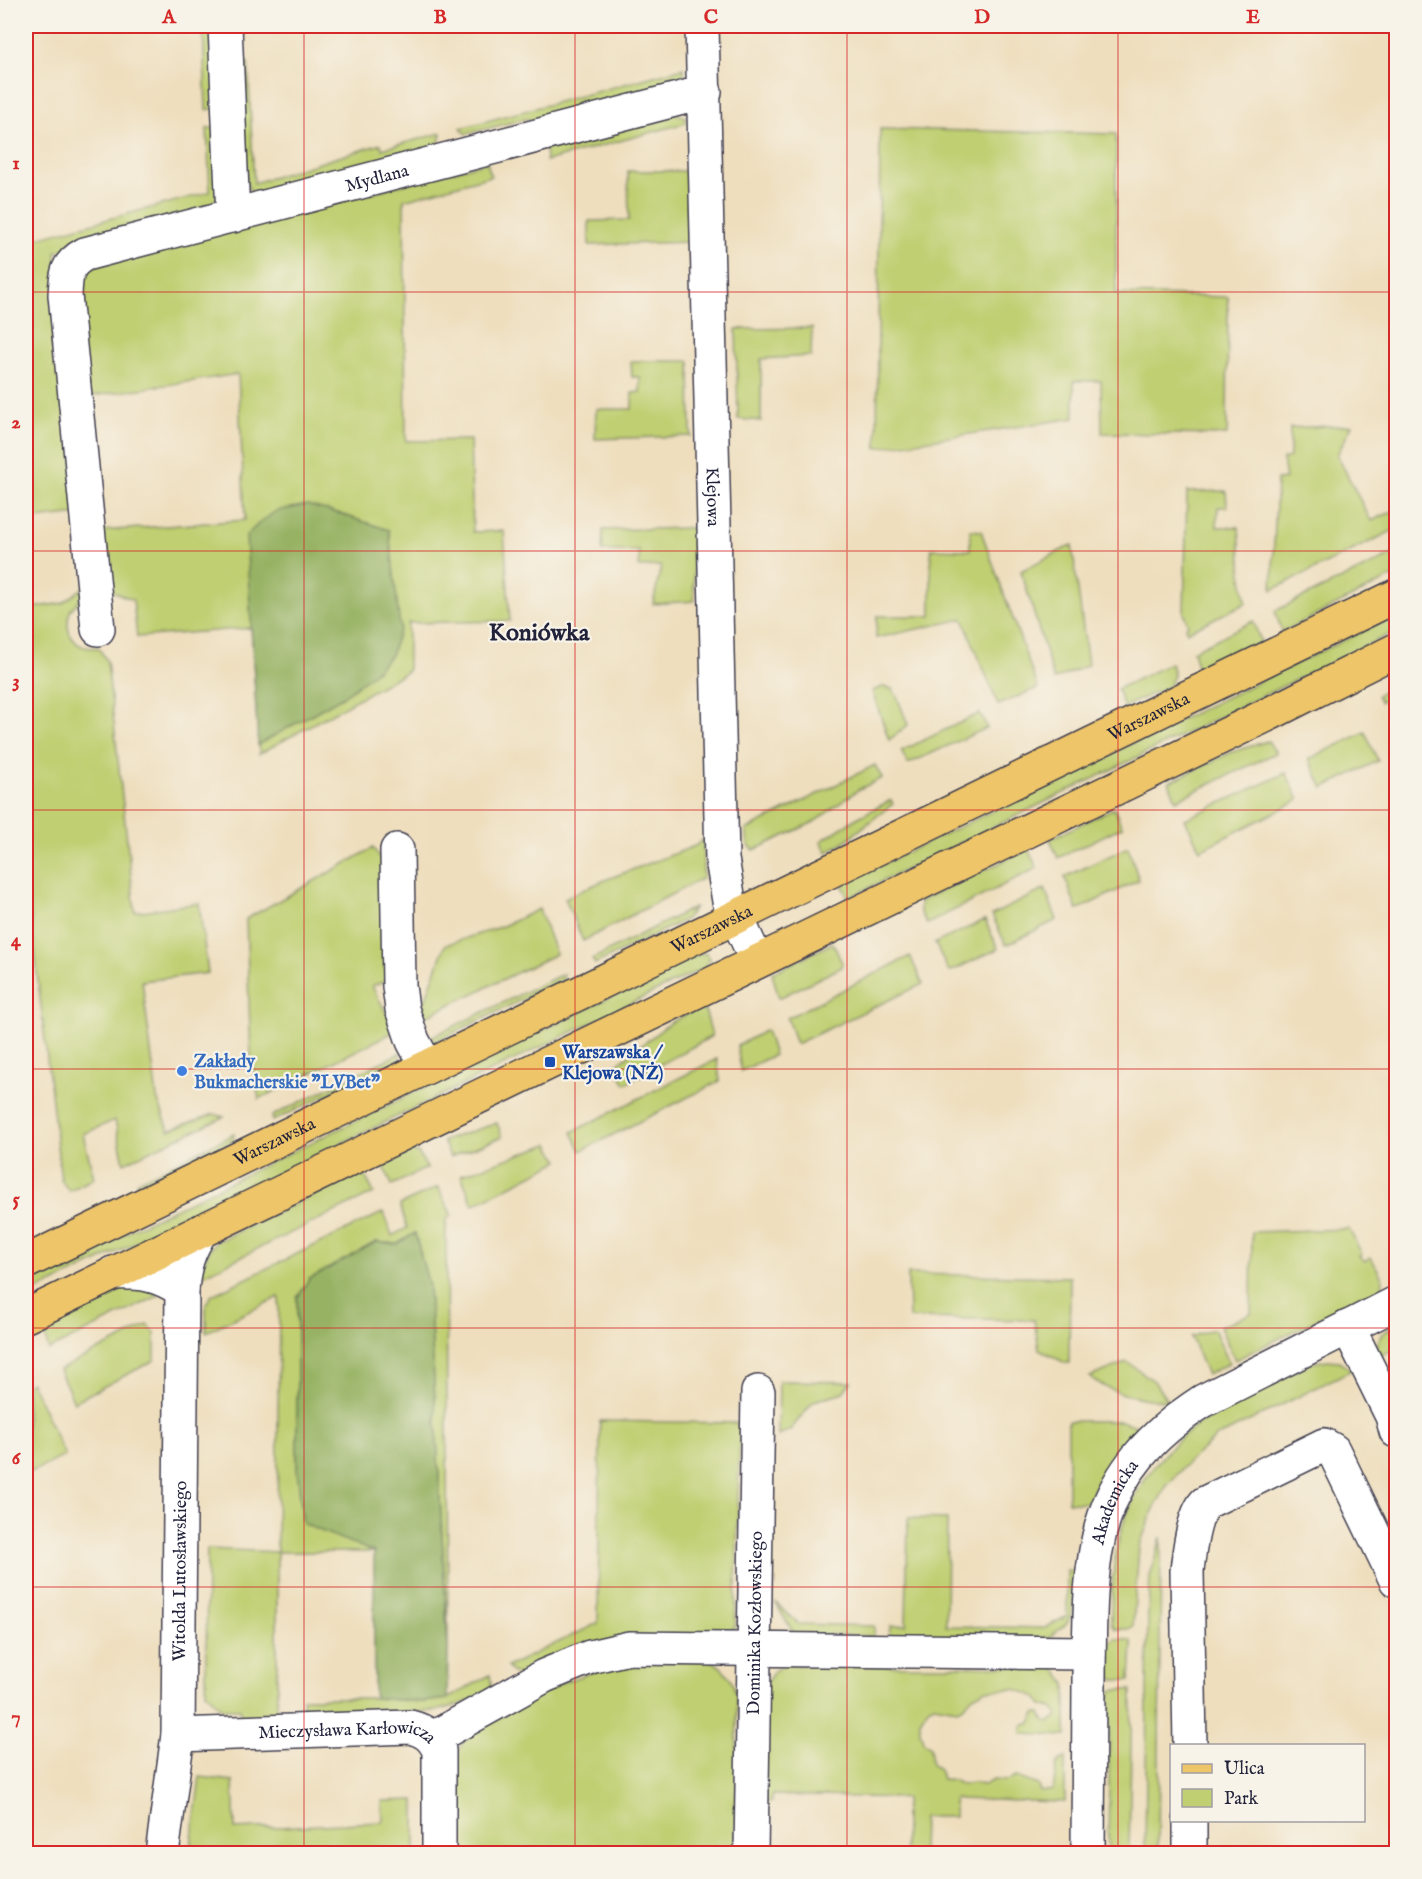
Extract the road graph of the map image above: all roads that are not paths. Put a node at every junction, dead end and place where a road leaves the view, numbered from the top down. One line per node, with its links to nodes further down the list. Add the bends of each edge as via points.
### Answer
1 (225, 26): 4 (street)
2 (702, 26): 3 (street, Klejowa)
3 (705, 92): 4 (street, Mydlana); 9 (street, Klejowa, via 722,859 727,892)
4 (232, 216): 6 (street, Mydlana, via 85,254 69,267 65,295)
5 (1396, 596): 9 (main road, Warszawska)
6 (98, 629)
7 (1396, 650): 10 (main road)
8 (397, 850): 11 (street, via 402,1009)
9 (736, 916): 10 (street, Klejowa); 11 (main road, Warszawska)
10 (757, 961): 12 (main road)
11 (427, 1067): 13 (main road, Warszawska)
12 (201, 1231): 14 (main road); 15 (street, Witolda Lutosławskiego, via 184,1266)
13 (26, 1262)
14 (113, 1273): 15 (street, via 154,1275); 17 (main road)
15 (182, 1290): 24 (street, Witolda Lutosławskiego)
16 (1396, 1303): 18 (street, Akademicka)
17 (26, 1316)
18 (1348, 1327): 20 (street); 23 (street, Akademicka, via 1203,1401 1174,1420 1136,1459 1109,1504 1098,1536 1091,1580)
19 (758, 1392): 22 (street, Dominika Kozłowskiego)
20 (1396, 1431)
21 (1396, 1580): 26 (street, via 1333,1450 1324,1445 1204,1503 1199,1509 1187,1571)
22 (753, 1649): 23 (street); 25 (street, via 629,1648 590,1657 544,1676); 30 (street, Dominika Kozłowskiego)
23 (1089, 1653): 31 (street, Akademicka)
24 (178, 1735): 25 (street, Mieczysława Karłowicza, via 410,1727); 28 (street, Witolda Lutosławskiego)
25 (433, 1737): 29 (street, Mieczysława Karłowicza, via 440,1763)
26 (1190, 1744)
27 (1190, 1822): 32 (street)
28 (162, 1854)
29 (440, 1854)
30 (751, 1854)
31 (1088, 1854)
32 (1190, 1854)

